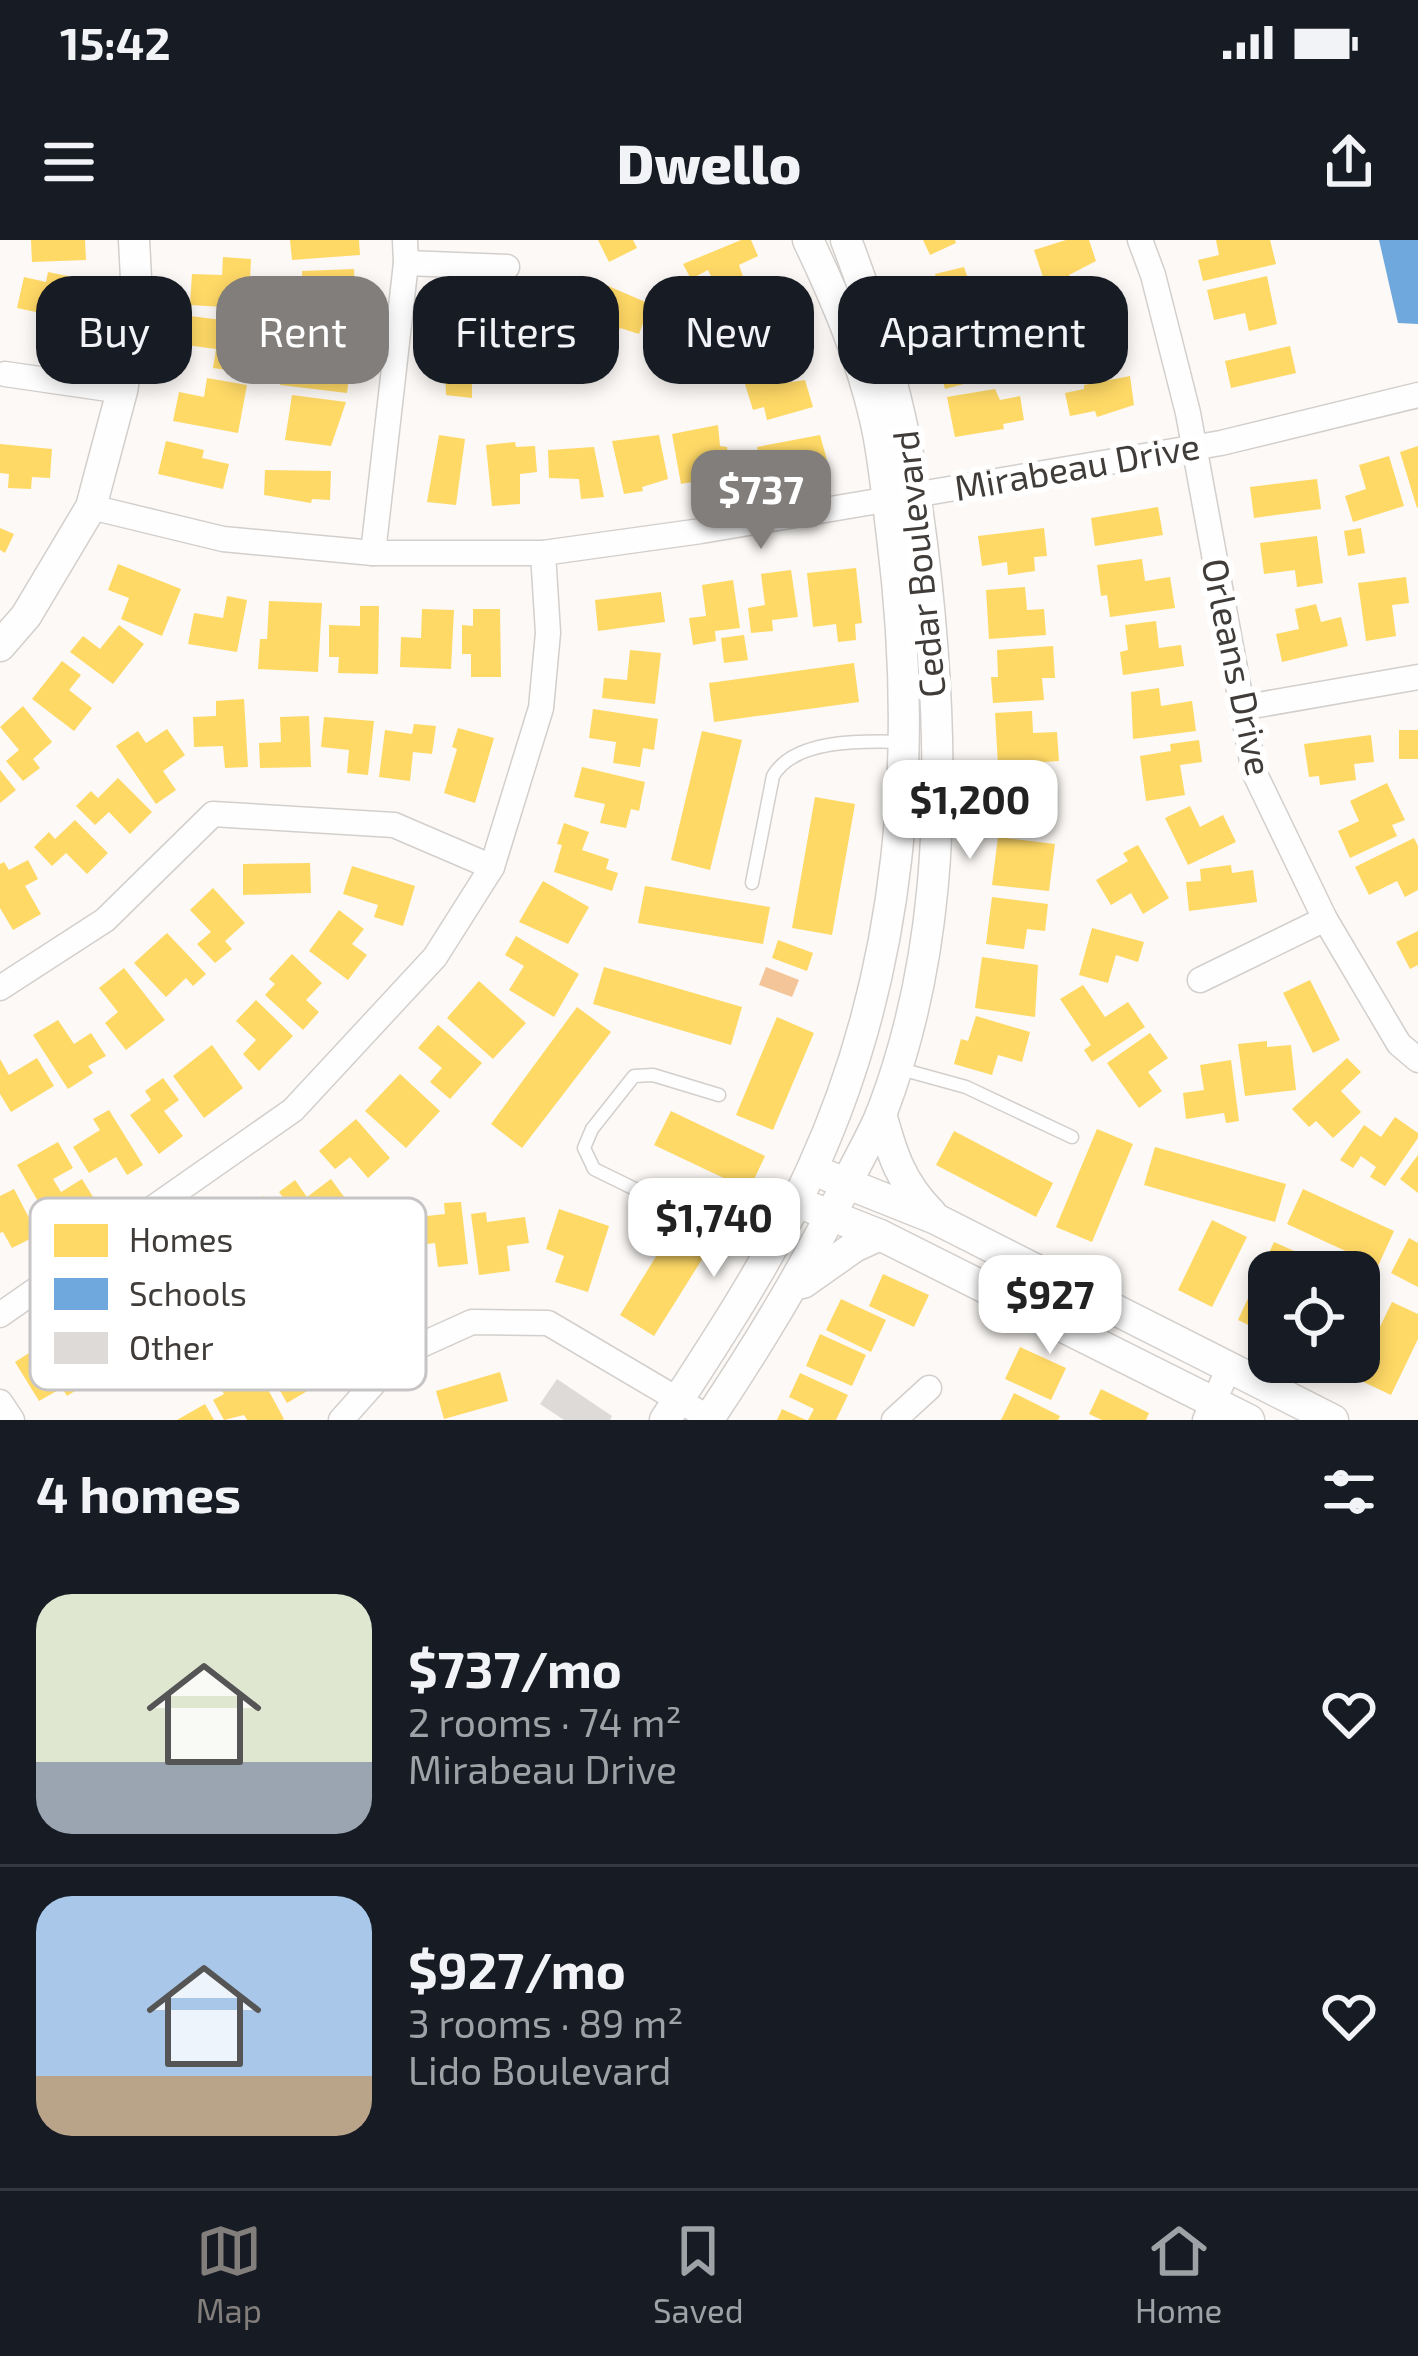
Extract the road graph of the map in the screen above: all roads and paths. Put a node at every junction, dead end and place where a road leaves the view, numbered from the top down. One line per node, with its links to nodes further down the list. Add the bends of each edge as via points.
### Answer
1 (134, 240): 8 (street, via 137,298)
2 (808, 240): 11 (street, Cedar Boulevard, via 860,364)
3 (847, 240): 11 (street, Cedar Boulevard, via 903,420)
4 (1140, 240): 10 (street, Orleans Drive)
5 (405, 252): 6 (street); 13 (street)
6 (507, 267)
7 (5, 374): 8 (street)
8 (122, 391): 12 (street)
9 (1418, 395): 10 (street, Mirabeau Drive)
10 (1194, 448): 11 (street, Mirabeau Drive); 17 (street, Orleans Drive)
11 (902, 497): 14 (street, Mirabeau Drive); 18 (street, Cedar Boulevard); 25 (street, Cedar Boulevard, via 935,695 939,775 937,871)
12 (91, 508): 13 (street, Mirabeau Drive, via 223,539); 15 (street)
13 (373, 553): 14 (street, Mirabeau Drive)
14 (543, 553): 19 (street, via 548,633 541,708)
15 (0, 646)
16 (1418, 677): 17 (street)
17 (1241, 708): 21 (street, Orleans Drive, via 1254,772)
18 (905, 742): 20 (lane, via 822,747 779,765); 29 (street, Cedar Boulevard, via 897,867 881,952)
19 (492, 867): 23 (street, via 394,824 213,814 105,920); 31 (street, via 435,957 293,1110)
20 (752, 883)
21 (1325, 920): 22 (street); 24 (street, Orleans Drive, via 1399,1044)
22 (1200, 980)
23 (0, 988)
24 (1418, 1060)
25 (896, 1068): 27 (street, Cedar Boulevard); 28 (lane, via 966,1087)
26 (719, 1095): 36 (lane, via 634,1076 584,1148 594,1169)
27 (881, 1114): 30 (street, Cedar Boulevard); 34 (street, via 908,1190)
28 (1072, 1137)
29 (812, 1169): 30 (street); 32 (street, Cedar Boulevard)
30 (846, 1184): 33 (street, Cedar Boulevard); 34 (street)
31 (167, 1198)
32 (795, 1202): 33 (street); 36 (street, Cedar Boulevard)
33 (831, 1215): 35 (street); 38 (street, Cedar Boulevard)
34 (936, 1219): 41 (street)
35 (880, 1235): 38 (street); 47 (street)
36 (767, 1254): 45 (street, Cedar Boulevard)
37 (30, 1294): 39 (street)
38 (789, 1294): 48 (street, Cedar Boulevard)
39 (0, 1315)
40 (426, 1343): 45 (street, via 472,1322 548,1323)
41 (1229, 1368): 46 (street); 47 (street)
42 (929, 1388): 51 (street)
43 (368, 1390): 50 (street)
44 (0, 1402): 49 (street)
45 (671, 1410): 48 (street)
46 (1286, 1410): 53 (street)
47 (1209, 1411): 52 (street)
48 (709, 1419)
49 (12, 1420)
50 (341, 1420)
51 (894, 1420)
52 (1249, 1420)
53 (1333, 1420)

